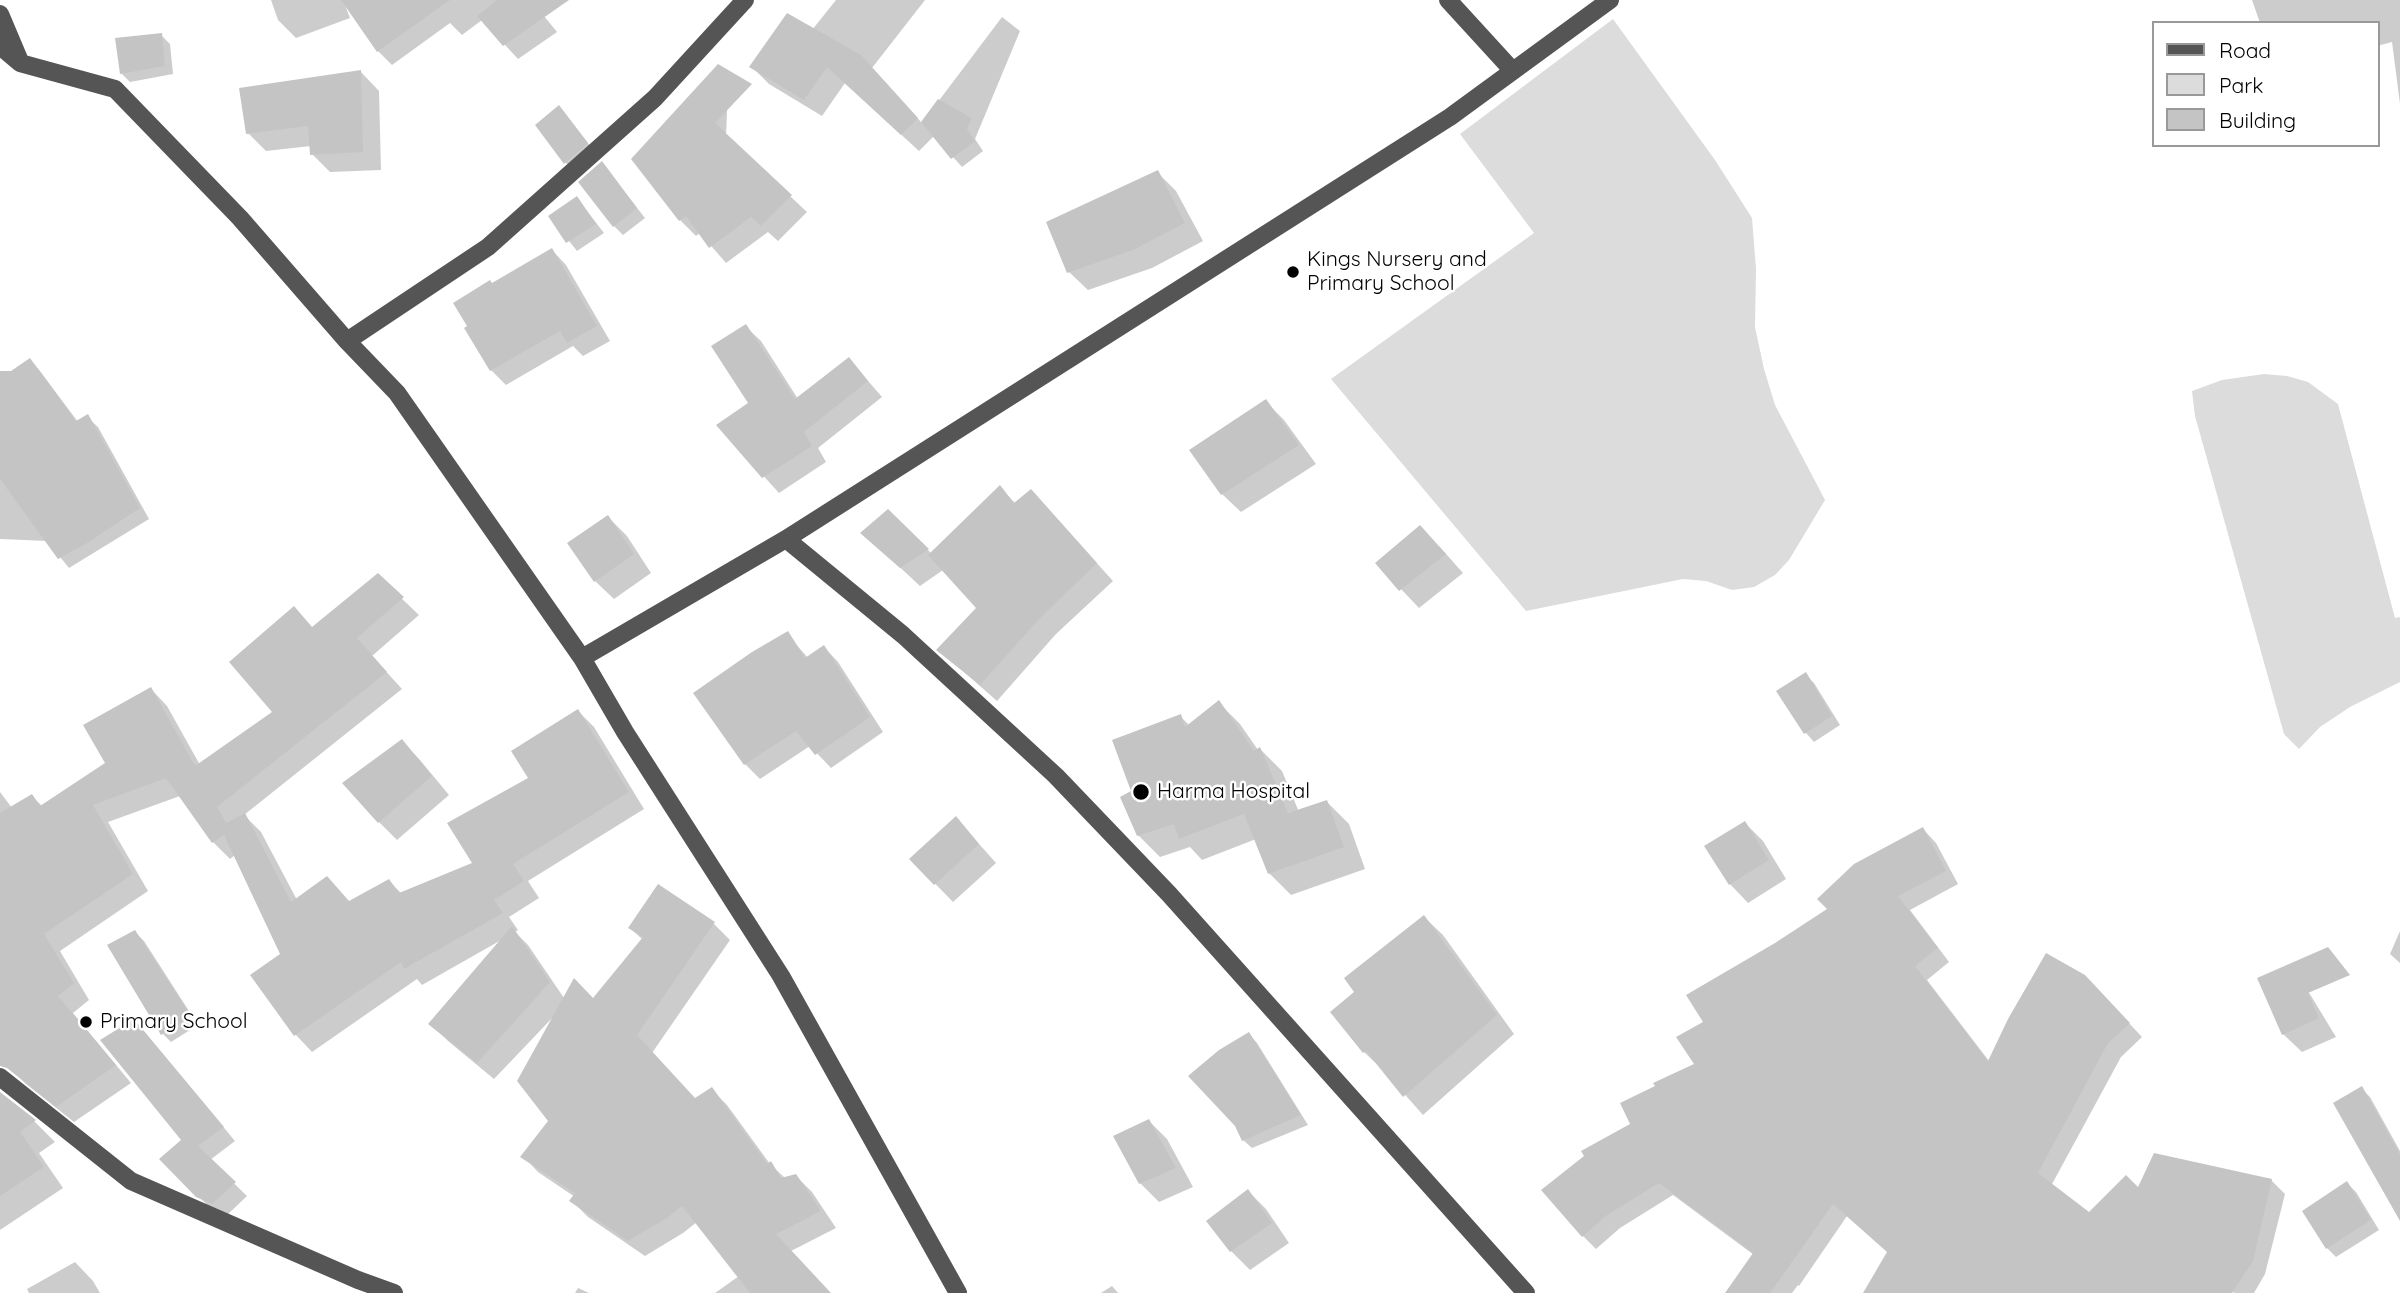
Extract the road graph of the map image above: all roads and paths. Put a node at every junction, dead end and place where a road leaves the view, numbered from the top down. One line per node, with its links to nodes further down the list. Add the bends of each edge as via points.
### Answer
1 (745, 0): 8 (street, via 655,98 488,247)
2 (1448, 0): 7 (street)
3 (1610, 0): 7 (street)
4 (0, 14): 6 (street)
5 (0, 46): 6 (street)
6 (20, 62): 8 (street, via 115,89 240,218)
7 (1513, 71): 9 (street, via 1450,117)
8 (347, 341): 10 (street, via 397,393)
9 (786, 539): 10 (street); 14 (street, via 904,635 1056,776 1169,894)
10 (582, 658): 13 (street, via 780,976)
11 (0, 1077): 12 (street, via 131,1181)
12 (394, 1293)
13 (958, 1293)
14 (1526, 1293)

